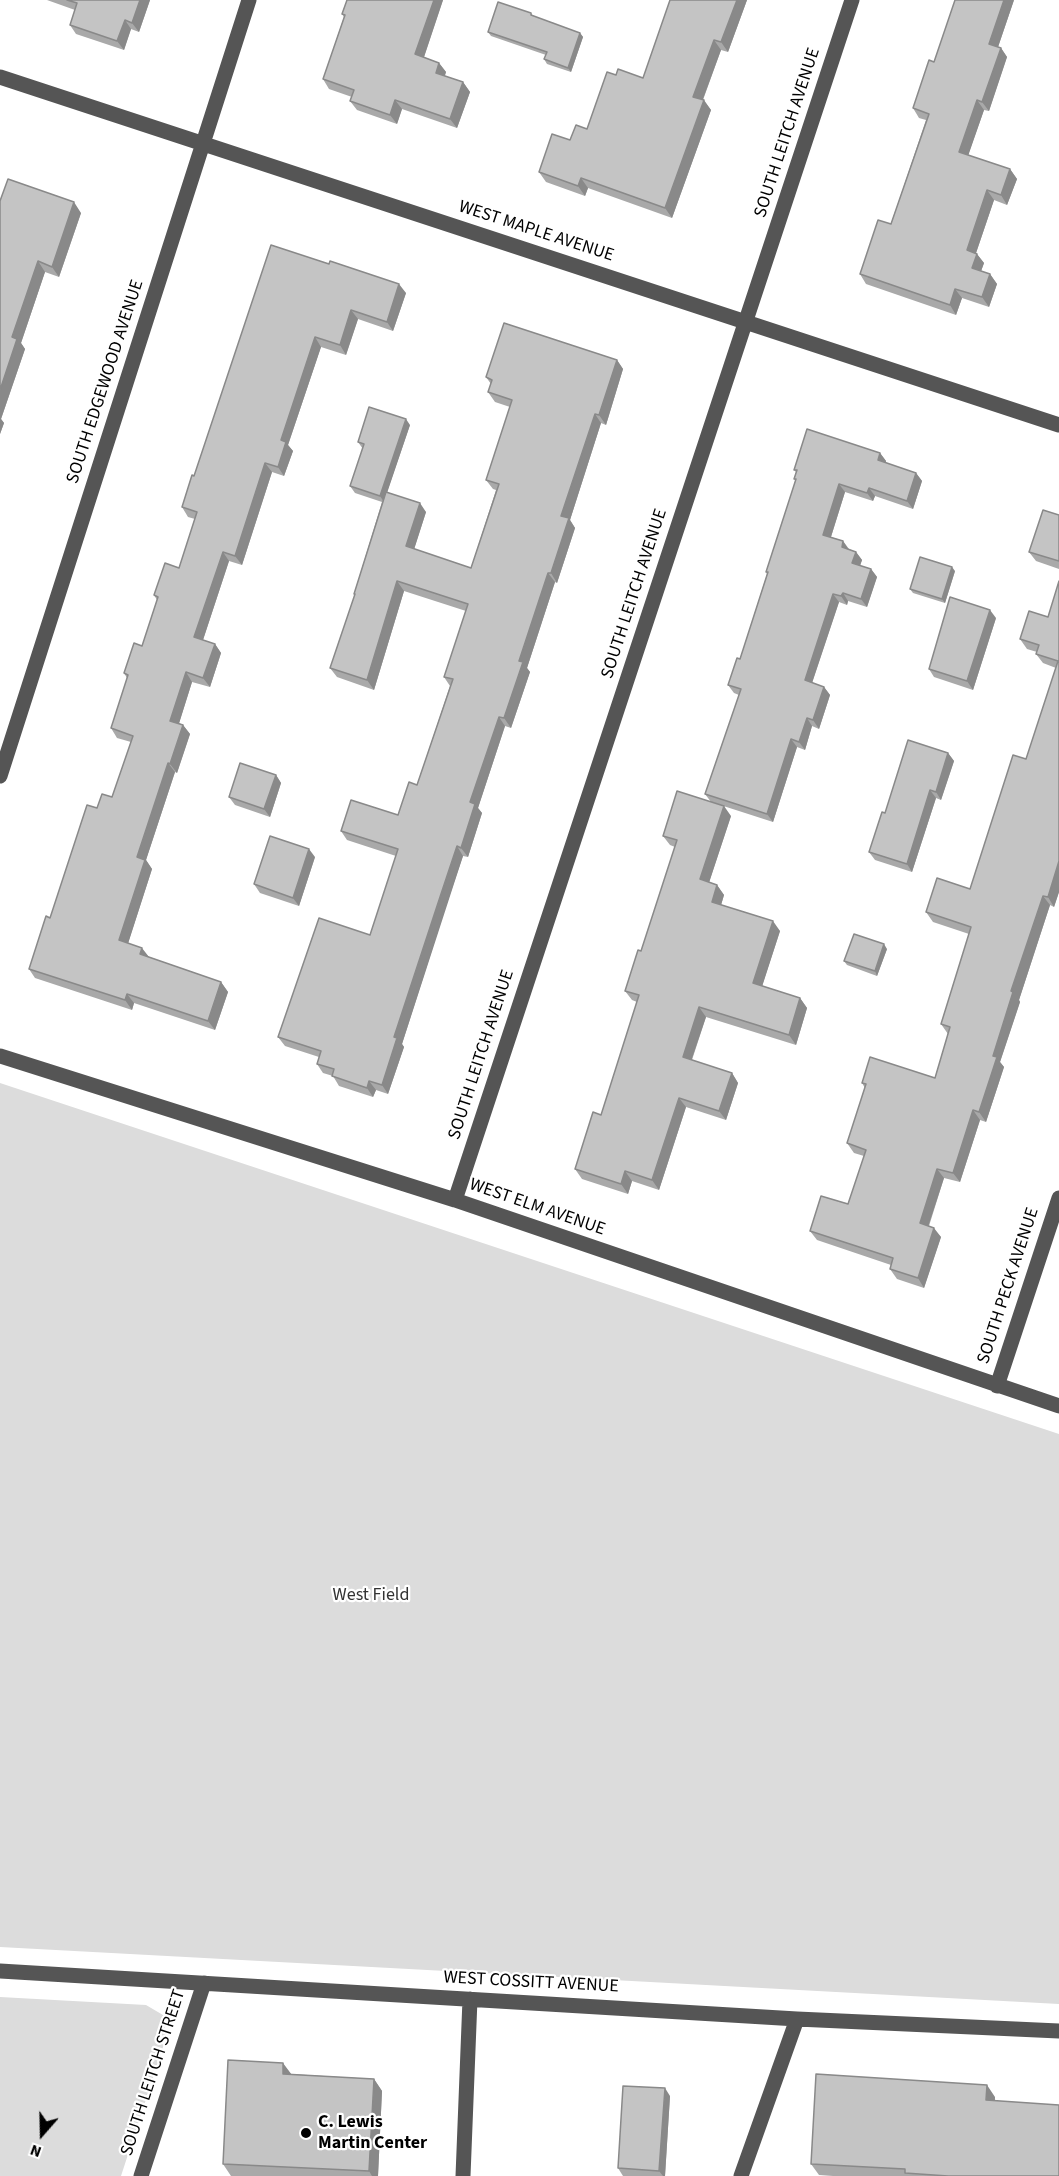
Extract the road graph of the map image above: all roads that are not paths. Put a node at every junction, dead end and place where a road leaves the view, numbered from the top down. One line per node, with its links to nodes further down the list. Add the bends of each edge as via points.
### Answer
1 (249, 0): 4 (street, SOUTH EDGEWOOD AVENUE)
2 (852, 0): 5 (street, SOUTH LEITCH AVENUE)
3 (0, 77): 4 (street, WEST MAPLE AVENUE)
4 (202, 143): 5 (street, WEST MAPLE AVENUE); 7 (street, SOUTH EDGEWOOD AVENUE)
5 (746, 322): 6 (street, WEST MAPLE AVENUE); 10 (street, SOUTH LEITCH AVENUE)
6 (1059, 425)
7 (0, 776)
8 (0, 1056): 10 (street, WEST ELM AVENUE)
9 (1059, 1198): 11 (street, SOUTH PECK AVENUE)
10 (454, 1200): 11 (street, WEST ELM AVENUE)
11 (997, 1386): 12 (street, WEST ELM AVENUE)
12 (1059, 1406)
13 (0, 1971): 14 (street, WEST COSSITT AVENUE)
14 (204, 1983): 15 (street, WEST COSSITT AVENUE); 18 (street, SOUTH LEITCH STREET)
15 (470, 1999): 16 (street, WEST COSSITT AVENUE); 19 (street)
16 (797, 2019): 17 (street, WEST COSSITT AVENUE); 20 (street)
17 (1059, 2031)
18 (141, 2176)
19 (463, 2176)
20 (741, 2176)

